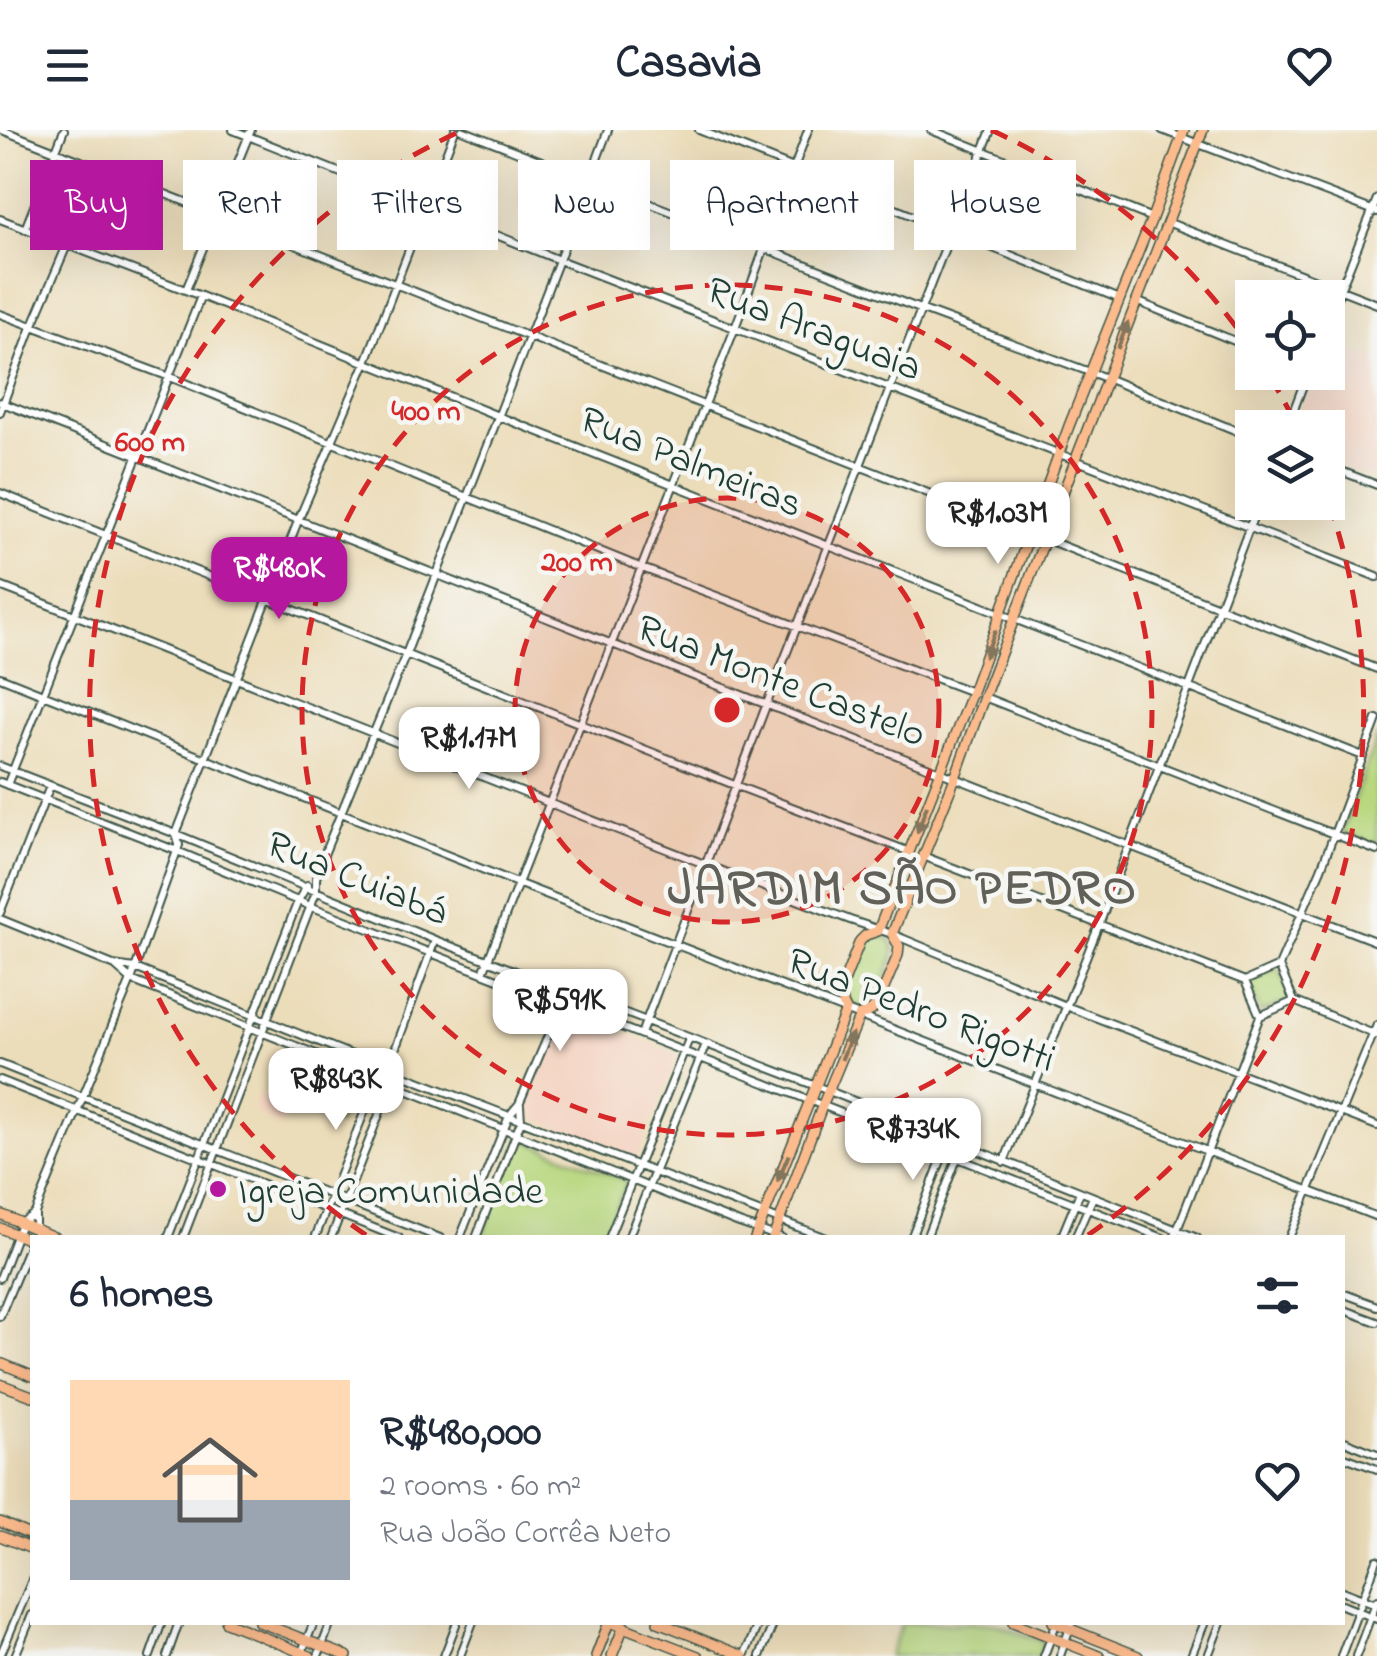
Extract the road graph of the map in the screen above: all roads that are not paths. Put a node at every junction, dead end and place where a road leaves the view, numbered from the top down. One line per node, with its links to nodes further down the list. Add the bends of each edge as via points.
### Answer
1 (2, 130): 16 (street)
2 (64, 130): 16 (street)
3 (233, 130): 12 (street, Rua Araguaia)
4 (459, 130): 18 (street); 19 (street)
5 (608, 130): 20 (street)
6 (699, 130): 21 (street)
7 (808, 130): 22 (street)
8 (930, 130): 15 (street)
9 (991, 130): 15 (street)
10 (1162, 130): 13 (street)
11 (1202, 130): 14 (main road)
12 (250, 133): 17 (street); 24 (street, Rua Araguaia)
13 (1183, 134): 14 (street); 28 (main road)
14 (1198, 142): 27 (street); 30 (main road)
15 (983, 150): 23 (street); 28 (street)
16 (55, 151): 26 (street); 31 (street)
17 (239, 160)
18 (446, 160)
19 (538, 160)
20 (597, 160)
21 (776, 160)
22 (797, 160)
23 (979, 160)
24 (337, 169)
25 (1377, 198): 27 (street)
26 (183, 201)
27 (1375, 211): 46 (street)
28 (1152, 218): 51 (main road)
29 (0, 219): 31 (street, Rua Palmeiras)
30 (1167, 222): 45 (street); 52 (main road)
31 (25, 229): 32 (street, Rua Palmeiras)
32 (30, 231)
33 (498, 235): 44 (street, Rua Araguaia)
34 (65, 250): 56 (street)
35 (80, 250): 48 (street, Rua Palmeiras)
36 (203, 250): 48 (street)
37 (308, 250): 47 (street)
38 (409, 250): 47 (street)
39 (564, 250): 44 (street)
40 (765, 250): 57 (street)
41 (771, 250): 54 (street)
42 (943, 250): 54 (street)
43 (1000, 250): 51 (street)
44 (560, 260): 57 (street, Rua Araguaia); 58 (street)
45 (1316, 280)
46 (1343, 280)
47 (396, 284): 58 (street); 60 (street)
48 (186, 290): 50 (street, Rua Palmeiras)
49 (1345, 291): 53 (street)
50 (201, 296): 60 (street, Rua Palmeiras); 62 (street)
51 (1120, 299): 61 (main road)
52 (1136, 301): 59 (street); 63 (main road, one-way to 52)
53 (1377, 304)
54 (920, 309): 61 (street); 64 (street)
55 (0, 314): 56 (street)
56 (32, 327): 62 (street); 65 (street)
57 (735, 328): 64 (street, Rua Araguaia); 66 (street)
58 (529, 338): 66 (street); 67 (street)
59 (1235, 341)
60 (366, 362): 67 (street, Rua Palmeiras); 69 (street)
61 (1090, 373): 63 (street); 70 (main road)
62 (170, 378): 69 (street); 71 (street)
63 (1106, 378): 68 (street); 72 (main road)
64 (890, 389): 70 (street, Rua Araguaia); 73 (street)
65 (1, 406): 71 (street, Rua Monte Castelo)
66 (704, 407): 73 (street); 75 (street)
67 (498, 416): 75 (street, Rua Palmeiras); 78 (street)
68 (1235, 430)
69 (330, 441): 78 (street); 79 (street)
70 (1059, 454): 72 (street, Rua Araguaia); 83 (main road)
71 (136, 456): 79 (street, Rua Monte Castelo); 82 (street)
72 (1075, 458): 81 (street, Rua Araguaia); 84 (main road)
73 (860, 468): 83 (street); 85 (street)
74 (1345, 473): 76 (street)
75 (674, 485): 85 (street, Rua Palmeiras); 86 (street)
76 (1377, 485)
77 (0, 492): 82 (street)
78 (465, 498): 86 (street); 87 (street)
79 (298, 520): 87 (street, Rua Monte Castelo); 90 (street)
80 (1252, 520): 81 (street)
81 (1249, 527): 88 (street, Rua Araguaia); 91 (street)
82 (105, 534): 90 (street); 93 (street)
83 (1031, 534): 92 (main road)
84 (1045, 539): 91 (street); 94 (main road)
85 (830, 547): 92 (street, Rua Palmeiras); 95 (street)
86 (642, 568): 95 (street); 96 (street)
87 (436, 576): 96 (street, Rua Monte Castelo); 97 (street)
88 (1377, 577)
89 (0, 586): 93 (street)
90 (268, 598): 97 (street); 100 (street)
91 (1219, 608): 98 (street); 101 (street)
92 (1001, 613): 94 (street, Rua Palmeiras); 102 (main road, one-way to 102)
93 (75, 615): 100 (street); 103 (street)
94 (1016, 619): 101 (street, Rua Palmeiras); 104 (main road)
95 (798, 626): 102 (street); 105 (street)
96 (611, 645): 105 (street, Rua Monte Castelo); 107 (street)
97 (406, 654): 107 (street); 108 (street)
98 (1377, 669)
99 (0, 677): 103 (street, Rua Pedro Rigotti)
100 (238, 678): 108 (street); 110 (street)
101 (1188, 687): 109 (street, Rua Palmeiras); 111 (street)
102 (972, 692): 114 (main road)
103 (43, 694): 110 (street, Rua Pedro Rigotti); 113 (street)
104 (984, 697): 111 (street); 115 (main road)
105 (766, 706): 114 (street, Rua Monte Castelo); 118 (street)
106 (1377, 719): 109 (street)
107 (580, 722): 118 (street); 120 (street)
108 (374, 734): 120 (street); 121 (street)
109 (1363, 756): 123 (street)
110 (206, 760): 121 (street, Rua Pedro Rigotti); 122 (street)
111 (1158, 765): 123 (street); 124 (street)
112 (0, 766): 113 (street, Rua Cuiabá)
113 (12, 771): 116 (street); 117 (street, Rua Cuiabá)
114 (940, 772): 115 (street, Rua Monte Castelo); 127 (main road, one-way to 127)
115 (955, 778): 124 (street, Rua Monte Castelo); 128 (main road)
116 (3, 784): 119 (street, Rua Cuiabá)
117 (50, 786): 119 (street); 122 (street, Rua Cuiabá)
118 (737, 786): 127 (street); 129 (street)
119 (45, 799): 125 (street, Rua Cuiabá); 137 (street)
120 (548, 804): 129 (street); 131 (street)
121 (340, 814): 130 (street); 131 (street, Rua Pedro Rigotti)
122 (176, 834): 125 (street); 132 (street, Rua Cuiabá)
123 (1334, 834): 126 (street); 136 (street)
124 (1128, 844): 136 (street, Rua Monte Castelo); 138 (street)
125 (177, 851): 134 (street, Rua Cuiabá); 148 (street)
126 (1377, 851)
127 (910, 852): 139 (main road)
128 (923, 856): 138 (street); 140 (main road)
129 (706, 866): 139 (street); 143 (street)
130 (316, 878): 132 (street); 133 (street)
131 (518, 883): 143 (street, Rua Pedro Rigotti); 145 (street)
132 (304, 887): 133 (street, Rua Cuiabá); 134 (street)
133 (316, 892): 135 (street); 141 (street, Rua Cuiabá)
134 (298, 901): 135 (street, Rua Cuiabá); 158 (street)
135 (310, 906): 144 (street, Rua Cuiabá); 160 (street)
136 (1303, 914): 142 (street, Rua Monte Castelo); 147 (street)
137 (0, 916): 146 (street)
138 (1098, 925): 151 (street); 155 (street)
139 (878, 931): 140 (street); 156 (main road, via 860,941 842,989)
140 (892, 934): 155 (street); 157 (main road, via 898,956 877,1004)
141 (435, 940): 144 (street); 145 (street, Rua Cuiabá)
142 (1377, 942)
143 (676, 944): 156 (street, Rua Pedro Rigotti); 161 (street)
144 (430, 952): 149 (street, Rua Cuiabá); 169 (street)
145 (488, 960): 149 (street); 152 (street, Rua Cuiabá)
146 (113, 965): 148 (street); 150 (street)
147 (1280, 966): 151 (street); 153 (street)
148 (135, 968): 150 (street); 158 (street)
149 (482, 973): 154 (street, Rua Cuiabá)
150 (131, 980): 163 (street); 184 (street)
151 (1245, 981): 159 (street)
152 (567, 991): 154 (street); 161 (street, Rua Cuiabá)
153 (1294, 1001): 159 (street); 166 (street)
154 (562, 1004): 165 (street, Rua Cuiabá); 186 (street)
155 (1066, 1006): 177 (street); 181 (street)
156 (846, 1010): 157 (street, Rua Pedro Rigotti); 182 (main road)
157 (860, 1015): 181 (street, Rua Pedro Rigotti); 183 (main road, one-way to 157)
158 (253, 1016): 160 (street); 163 (street)
159 (1260, 1016): 177 (street)
160 (265, 1020): 164 (street); 174 (street)
161 (646, 1021): 165 (street); 167 (street, Rua Cuiabá)
162 (1377, 1025): 166 (street)
163 (248, 1028): 164 (street); 196 (street)
164 (260, 1033): 178 (street); 198 (street)
165 (641, 1034): 170 (street, Rua Cuiabá)
166 (1375, 1035): 189 (street)
167 (689, 1039): 168 (street, Rua Cuiabá); 170 (street)
168 (706, 1044): 171 (street, Rua Cuiabá); 172 (street)
169 (395, 1050): 174 (street); 176 (street)
170 (684, 1052): 172 (street, Rua Cuiabá); 205 (street)
171 (737, 1056): 175 (street); 182 (street, Rua Cuiabá)
172 (700, 1058): 175 (street, Rua Cuiabá); 206 (street)
173 (0, 1064): 184 (street)
174 (382, 1067): 176 (street); 178 (street)
175 (732, 1069): 185 (street, Rua Cuiabá)
176 (395, 1072): 180 (street); 190 (street)
177 (1240, 1073): 189 (street); 199 (street)
178 (377, 1079): 180 (street); 213 (street)
179 (0, 1080): 188 (street)
180 (391, 1084): 193 (street); 215 (street)
181 (1034, 1084): 199 (street, Rua Pedro Rigotti); 203 (street)
182 (816, 1087): 183 (street, Rua Cuiabá); 185 (main road)
183 (829, 1092): 187 (main road); 195 (street, Rua Cuiabá)
184 (82, 1097): 188 (street); 196 (street)
185 (811, 1099): 187 (street, Rua Cuiabá); 219 (main road, one-way to 219)
186 (520, 1104): 190 (street); 191 (street)
187 (823, 1104): 200 (street, Rua Cuiabá); 224 (main road)
188 (77, 1110): 202 (street); 220 (street)
189 (1341, 1112): 192 (street); 210 (street)
190 (509, 1116): 191 (street); 193 (street)
191 (522, 1121): 194 (street); 205 (street)
192 (1377, 1126)
193 (504, 1128): 194 (street); 238 (street)
194 (517, 1134): 207 (street); 239 (street)
195 (949, 1140): 197 (street, Rua Cuiabá); 200 (street)
196 (203, 1146): 198 (street); 202 (street)
197 (962, 1146): 201 (street); 203 (street, Rua Cuiabá)
198 (216, 1151): 204 (street); 208 (street)
199 (1208, 1152): 210 (street, Rua Pedro Rigotti); 228 (street)
200 (944, 1154): 201 (street, Rua Cuiabá); 244 (street)
201 (957, 1158): 216 (street, Rua Cuiabá); 245 (street)
202 (198, 1159): 204 (street); 232 (street)
203 (1004, 1162): 211 (street, Rua Cuiabá)
204 (211, 1164): 212 (street); 233 (street)
205 (638, 1166): 206 (street); 207 (street)
206 (654, 1172): 209 (street); 219 (street)
207 (632, 1180): 209 (street); 240 (street)
208 (298, 1183): 212 (street); 213 (street)
209 (648, 1186): 227 (street); 241 (street)
210 (1308, 1191): 223 (street, Rua Pedro Rigotti); 249 (street)
211 (1080, 1192): 214 (street, Rua Cuiabá); 216 (street)
212 (292, 1196): 217 (street)
213 (331, 1196): 215 (street); 217 (street)
214 (1093, 1197): 218 (street); 228 (street, Rua Cuiabá)
215 (345, 1202): 222 (street); 237 (street)
216 (1075, 1204): 218 (street, Rua Cuiabá); 246 (street)
217 (326, 1209): 222 (street); 234 (street)
218 (1088, 1209): 247 (street); 248 (street, Rua Cuiabá)
219 (764, 1212): 224 (street); 227 (main road)
220 (34, 1213): 225 (street); 231 (street)
221 (0, 1214): 225 (main road)
222 (340, 1215): 235 (street); 236 (street)
223 (1377, 1217)
224 (780, 1218): 242 (main road); 243 (street)
225 (22, 1224): 229 (street); 230 (main road)
226 (0, 1228): 229 (main road)
227 (757, 1233)
228 (1175, 1234)
229 (17, 1235): 250 (main road); 252 (street)
230 (31, 1235)
231 (33, 1235)
232 (169, 1235)
233 (183, 1235)
234 (316, 1235)
235 (333, 1235)
236 (391, 1235)
237 (432, 1235)
238 (461, 1235)
239 (477, 1235)
240 (610, 1235)
241 (629, 1235)
242 (776, 1235)
243 (819, 1235)
244 (912, 1235)
245 (927, 1235)
246 (1062, 1235)
247 (1076, 1235)
248 (1155, 1235)
249 (1290, 1235)
250 (30, 1237)
251 (30, 1244): 256 (street)
252 (0, 1278)
253 (1346, 1294): 254 (street)
254 (1377, 1306)
255 (1345, 1311): 257 (street)
256 (0, 1316)
257 (1377, 1322)
258 (0, 1363): 259 (main road)
259 (30, 1375)
260 (0, 1384): 261 (main road)
261 (30, 1395)
262 (1345, 1441): 263 (street)
263 (1377, 1454)
264 (1345, 1457): 265 (street)
265 (1377, 1469)
266 (0, 1522): 267 (main road)
267 (30, 1535)
268 (0, 1536): 269 (main road)
269 (30, 1548)
270 (1377, 1560): 273 (street)
271 (30, 1585): 301 (street)
272 (1345, 1591): 273 (street)
273 (1362, 1598): 274 (street); 276 (street)
274 (1376, 1603): 277 (street)
275 (1345, 1606): 276 (street)
276 (1358, 1611): 277 (street); 319 (street)
277 (1374, 1617): 320 (street)
278 (30, 1620): 302 (street)
279 (161, 1625): 303 (street)
280 (178, 1625): 304 (street)
281 (234, 1625): 300 (main road)
282 (266, 1625): 298 (main road)
283 (313, 1625): 298 (street)
284 (329, 1625): 300 (street)
285 (456, 1625): 306 (street)
286 (472, 1625): 307 (street)
287 (609, 1625): 308 (main road)
288 (624, 1625): 309 (main road); 310 (main road)
289 (666, 1625): 311 (main road)
290 (757, 1625): 311 (street)
291 (773, 1625): 312 (street)
292 (1021, 1625): 297 (main road)
293 (1054, 1625): 297 (street)
294 (1204, 1625): 317 (street)
295 (1220, 1625): 318 (street)
296 (1071, 1626): 299 (street); 316 (main road)
297 (1051, 1637): 299 (main road); 313 (street)
298 (306, 1642): 300 (main road); 300 (street)
299 (1065, 1642): 314 (street); 315 (main road)
300 (310, 1653): 305 (main road)
301 (0, 1656)
302 (15, 1656)
303 (150, 1656)
304 (167, 1656)
305 (347, 1656)
306 (444, 1656)
307 (460, 1656)
308 (596, 1656)
309 (612, 1656)
310 (698, 1656)
311 (744, 1656)
312 (760, 1656)
313 (1044, 1656)
314 (1060, 1656)
315 (1099, 1656)
316 (1138, 1656)
317 (1191, 1656)
318 (1208, 1656)
319 (1341, 1656)
320 (1356, 1656)

